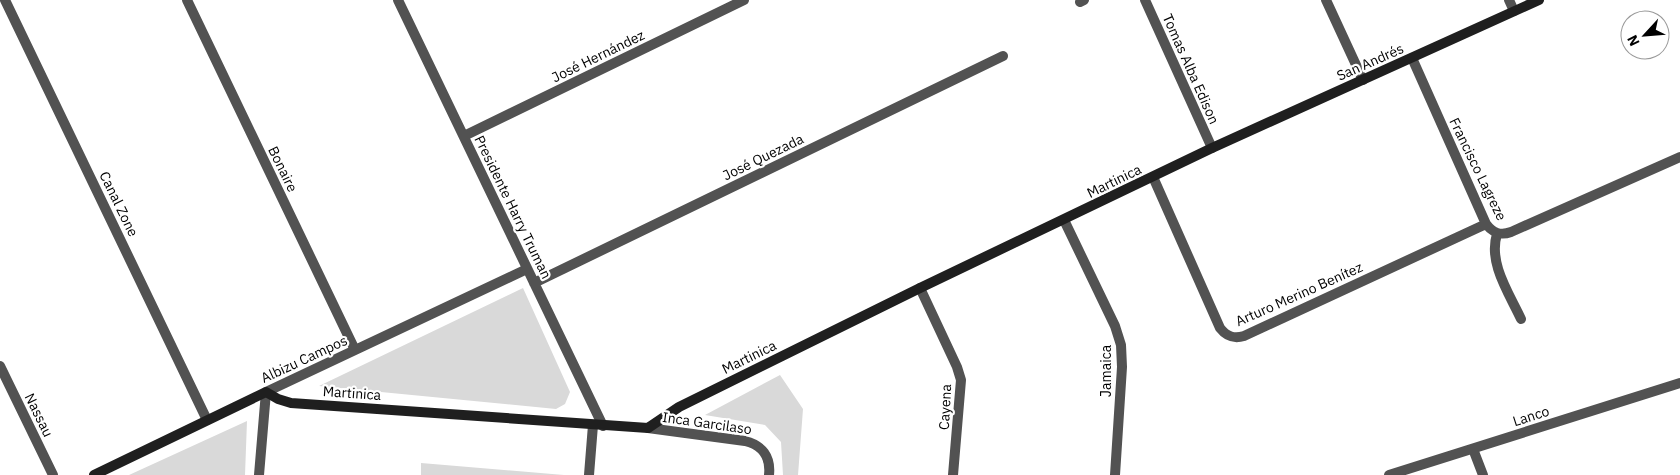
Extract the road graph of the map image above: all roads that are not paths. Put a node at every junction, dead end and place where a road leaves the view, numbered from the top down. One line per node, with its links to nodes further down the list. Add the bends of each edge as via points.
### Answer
1 (5, 0): 28 (street, Canal Zone)
2 (187, 0): 24 (street, Bonaire)
3 (398, 0): 13 (street, Presidente Harry Truman)
4 (744, 0): 13 (street, José Hernández)
5 (1145, 0): 14 (street, Tomas Alba Edison)
6 (1326, 0): 12 (street)
7 (1509, 0): 9 (street)
8 (1539, 0): 9 (street, San Andrés)
9 (1514, 11): 11 (street, San Andrés)
10 (1003, 56): 21 (street, José Quezada)
11 (1412, 58): 12 (street, San Andrés); 18 (street, Francisco Lagreze)
12 (1363, 80): 14 (street, San Andrés)
13 (464, 136): 20 (street, Presidente Harry Truman)
14 (1212, 148): 16 (street, Martinica)
15 (1680, 157): 19 (street, via 1511,232)
16 (1153, 177): 17 (street, Martinica); 18 (street, Arturo Merino Benítez, via 1220,328 1231,337 1244,336)
17 (1064, 220): 22 (street, Martinica); 38 (street, Jamaica, via 1121,345)
18 (1486, 224): 19 (street, Francisco Lagreze)
19 (1497, 234): 23 (street, Francisco Lagreze, via 1494,258)
20 (527, 269): 21 (street, Presidente Harry Truman); 24 (street, Albizu Campos)
21 (534, 283): 29 (street, Presidente Harry Truman)
22 (920, 288): 30 (street, Martinica, via 679,407); 37 (street, Cayena, via 961,380)
23 (1521, 319)
24 (355, 350): 27 (street, Albizu Campos)
25 (0, 366): 32 (street, Nassau)
26 (1680, 383): 31 (street, Lanco)
27 (266, 392): 28 (street, Albizu Campos); 29 (street, Martinica, via 291,403); 34 (street)
28 (208, 420): 33 (street, Albizu Campos)
29 (598, 425): 30 (street, Martinica); 35 (street)
30 (648, 428): 36 (street, Inca Garcilaso, via 755,444 768,458)
31 (1474, 449): 39 (street, Lanco); 40 (street)
32 (53, 475)
33 (94, 475)
34 (259, 475)
35 (589, 475)
36 (769, 475)
37 (953, 475)
38 (1115, 475)
39 (1389, 475)
40 (1483, 475)

